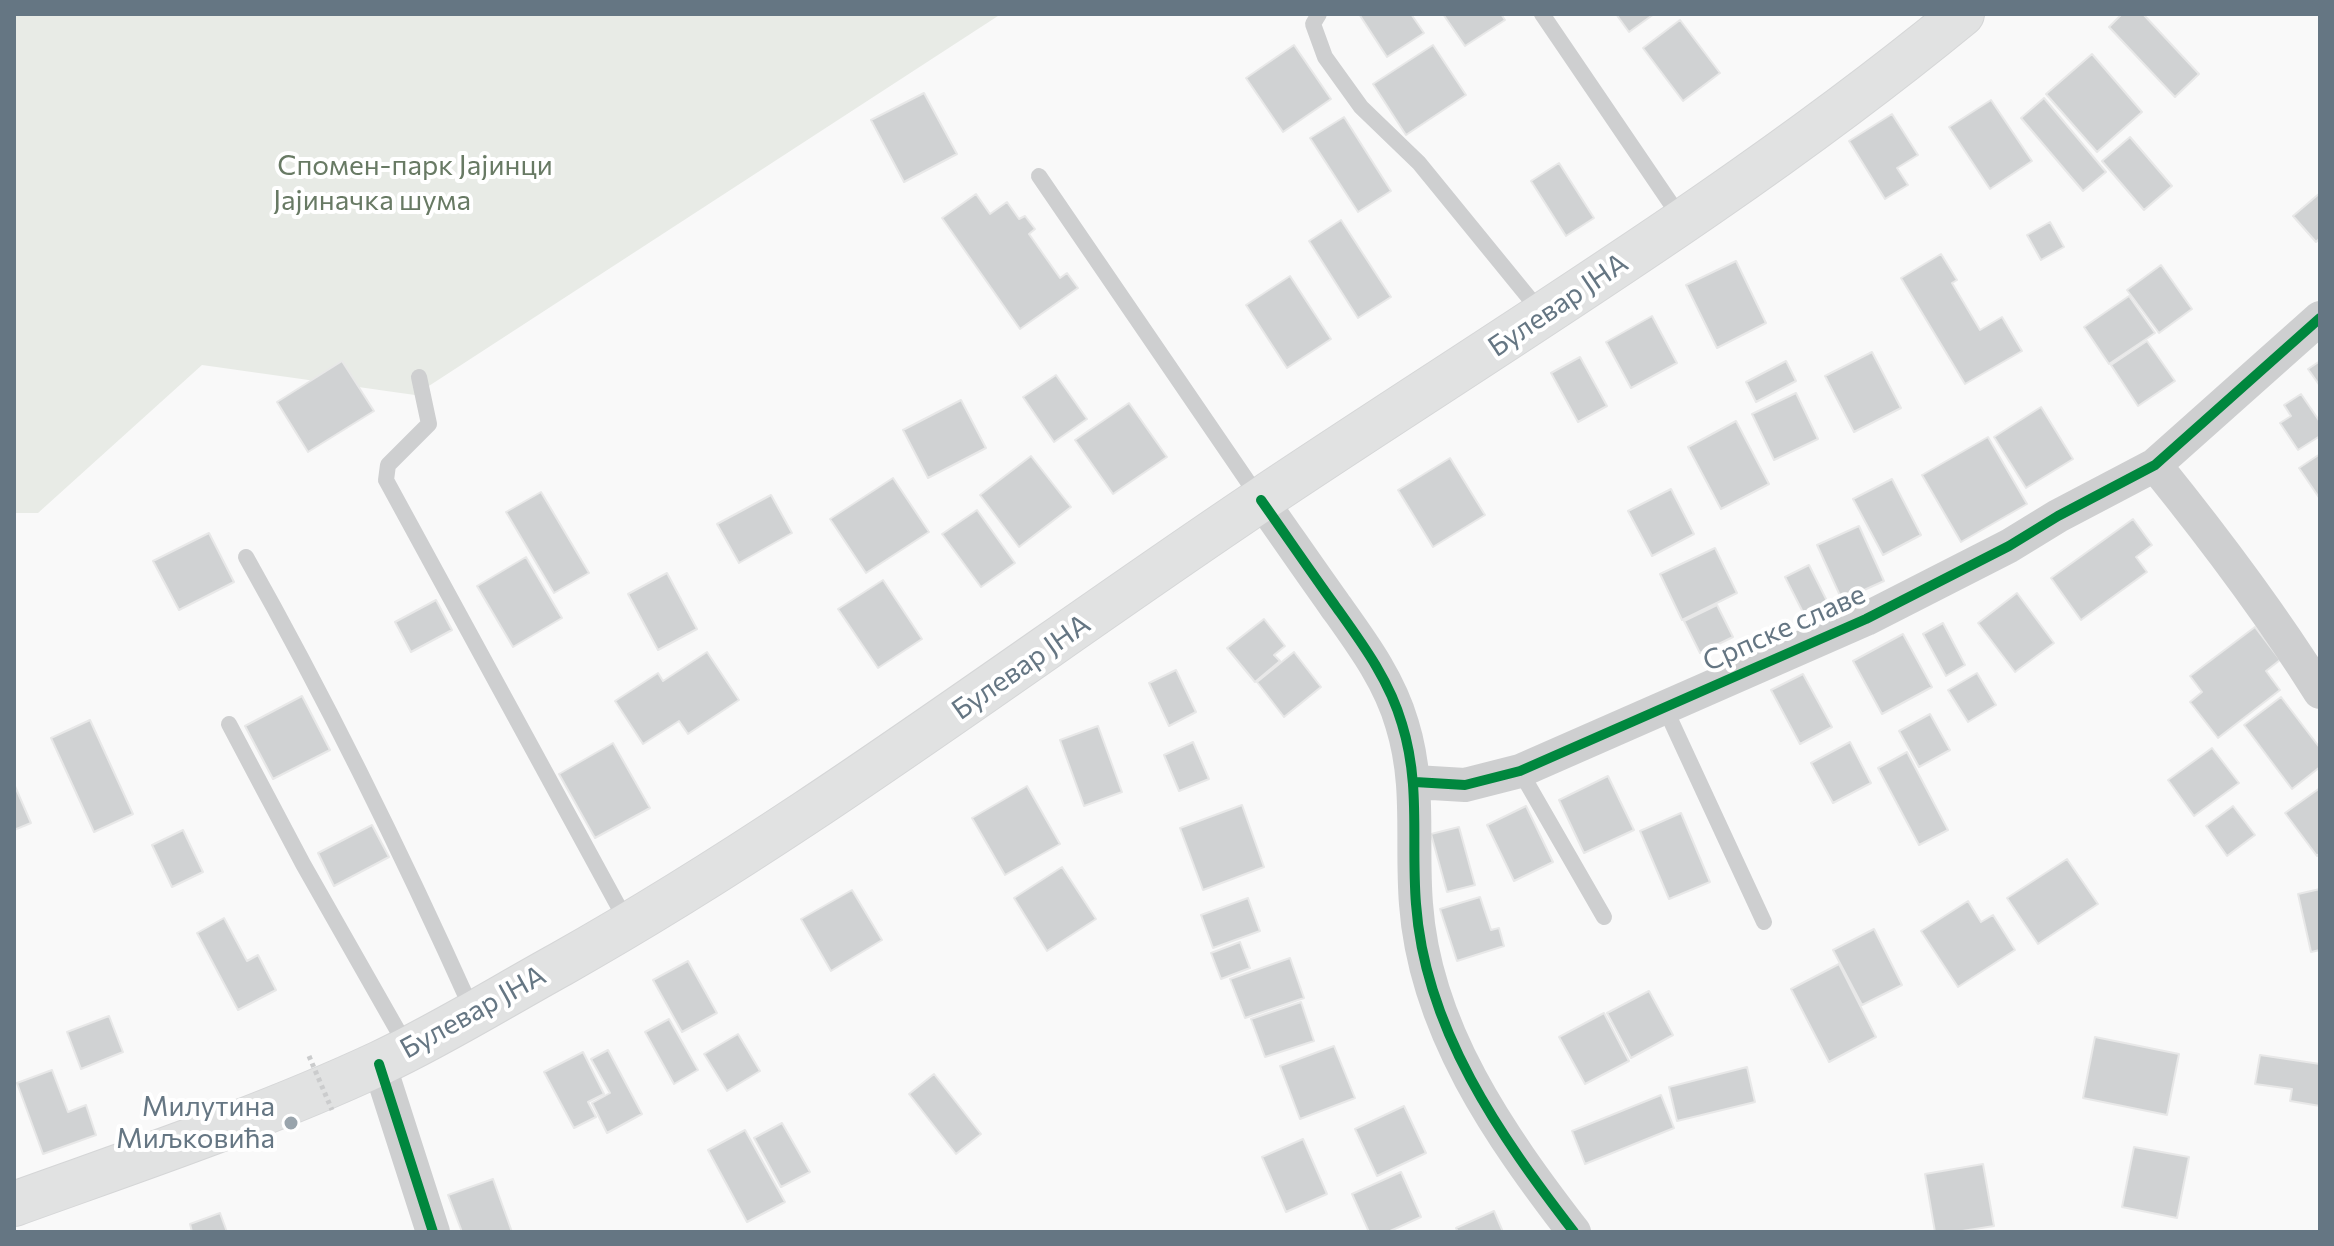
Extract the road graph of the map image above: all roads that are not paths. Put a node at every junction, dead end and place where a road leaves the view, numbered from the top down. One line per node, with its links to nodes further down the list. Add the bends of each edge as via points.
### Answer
1 (1319, 14): 6 (lane, via 1313,24 1325,57 1361,107 1419,163)
2 (1542, 14): 5 (lane)
3 (1962, 14): 5 (main road, Булевар ЈНА, via 1855,100)
4 (1039, 176): 10 (lane)
5 (1683, 221): 6 (main road, Булевар ЈНА)
6 (1544, 316): 10 (main road, Булевар ЈНА)
7 (2320, 318): 9 (street, Српске славе)
8 (419, 377): 19 (lane, via 429,424 388,465 386,480)
9 (2155, 465): 12 (street, via 2285,636); 13 (street, Српске славе, via 1866,619)
10 (1261, 500): 16 (street, via 1374,660 1402,721); 19 (main road, Булевар ЈНА, via 922,735)
11 (246, 557): 20 (lane, via 383,814)
12 (2320, 692)
13 (1664, 706): 15 (street, Српске славе); 18 (lane)
14 (229, 724): 21 (lane)
15 (1520, 771): 16 (street, Српске славе, via 1465,785); 17 (lane)
16 (1415, 782): 24 (street, via 1416,906 1432,985 1482,1101)
17 (1604, 917)
18 (1764, 922)
19 (629, 925): 20 (main road, Булевар ЈНА)
20 (474, 1014): 21 (main road, Булевар ЈНА)
21 (394, 1056): 22 (main road, Булевар ЈНА); 23 (street)
22 (14, 1204)
23 (433, 1232)
24 (1574, 1232)

